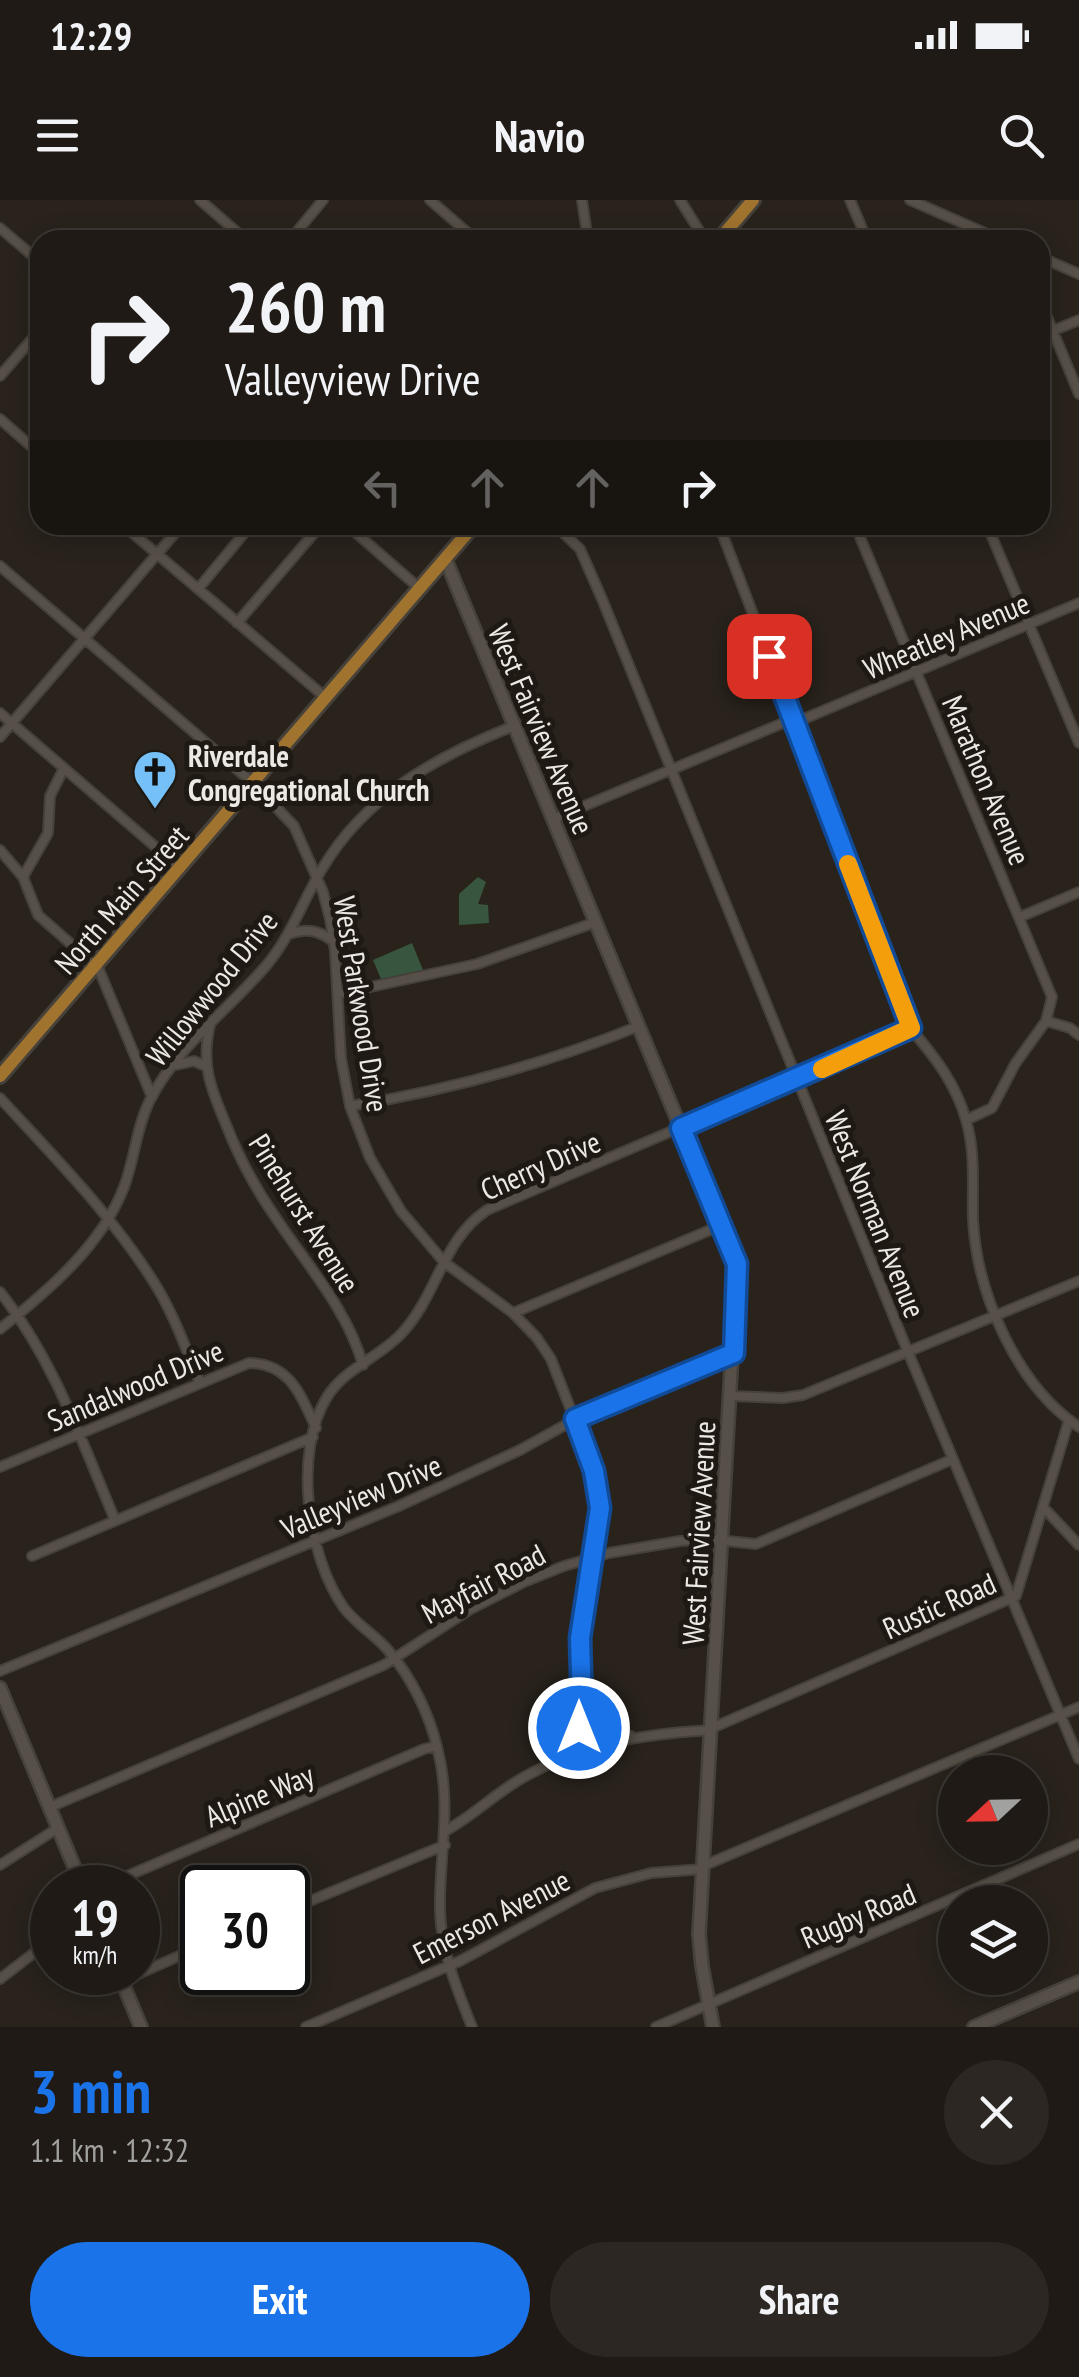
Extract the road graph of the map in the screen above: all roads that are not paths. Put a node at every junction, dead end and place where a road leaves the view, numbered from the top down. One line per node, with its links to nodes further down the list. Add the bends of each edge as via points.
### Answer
1 (200, 200): 10 (street)
2 (323, 200): 11 (street)
3 (430, 200): 12 (street)
4 (582, 200): 13 (street)
5 (680, 200): 14 (street)
6 (753, 200): 15 (main road)
7 (850, 200): 16 (street)
8 (910, 200): 17 (street)
9 (0, 228): 18 (street)
10 (234, 230)
11 (298, 230)
12 (464, 230)
13 (586, 230)
14 (699, 230)
15 (731, 230)
16 (862, 230)
17 (978, 230)
18 (30, 254)
19 (1050, 261): 20 (street)
20 (1079, 274)
21 (1079, 320): 23 (street)
22 (1050, 326): 23 (street)
23 (1052, 331): 26 (street)
24 (30, 342): 25 (street)
25 (0, 376)
26 (1079, 394)
27 (0, 419): 28 (street)
28 (30, 445)
29 (135, 535): 39 (street)
30 (173, 535): 39 (street)
31 (243, 535): 43 (street)
32 (313, 535): 45 (street)
33 (358, 535): 42 (street)
34 (465, 535): 40 (main road, North Main Street)
35 (567, 535): 57 (street, West Norman Avenue, via 584,557)
36 (723, 535): 51 (street)
37 (859, 535): 48 (street, Marathon Avenue)
38 (991, 535): 46 (street)
39 (157, 554): 43 (street); 47 (street)
40 (445, 558): 42 (main road, North Main Street); 53 (street, West Fairview Avenue)
41 (0, 566): 47 (street, West Parkwood Drive)
42 (419, 588): 49 (main road, North Main Street)
43 (198, 590): 45 (street)
44 (1079, 603): 46 (street, Wheatley Avenue)
45 (237, 622): 49 (street)
46 (1029, 624): 48 (street, Wheatley Avenue); 55 (street)
47 (84, 638): 52 (street); 58 (street, West Parkwood Drive)
48 (916, 671): 51 (street, Wheatley Avenue); 65 (street, Marathon Avenue)
49 (326, 698): 58 (main road, North Main Street)
50 (0, 713): 52 (street)
51 (794, 722): 57 (street, Wheatley Avenue); 74 (street)
52 (12, 723): 54 (street); 56 (street)
53 (514, 726): 59 (street, West Fairview Avenue); 62 (street, Willowwood Drive, via 398,785 355,824)
54 (0, 737)
55 (1079, 743)
56 (64, 768): 61 (street); 63 (street, via 50,796 48,832)
57 (673, 770): 59 (street, Wheatley Avenue); 79 (street, West Norman Avenue)
58 (253, 783): 61 (main road, North Main Street); 62 (street, West Parkwood Drive, via 294,826)
59 (553, 819): 66 (street, West Fairview Avenue)
60 (0, 850): 63 (street)
61 (180, 868): 69 (main road, North Main Street)
62 (318, 877): 67 (street, Willowwood Drive); 68 (street, West Parkwood Drive)
63 (23, 878): 69 (street, via 38,915)
64 (1079, 892): 65 (street)
65 (1020, 917): 71 (street, Marathon Avenue, via 1052,997)
66 (596, 922): 70 (street, via 477,964); 73 (street, West Fairview Avenue)
67 (289, 934): 68 (street, via 315,931); 72 (street, Willowwood Drive)
68 (334, 942): 70 (street, West Parkwood Drive)
69 (97, 966): 78 (main road, North Main Street); 80 (street)
70 (338, 994): 82 (street, West Parkwood Drive)
71 (1046, 1020): 75 (street); 83 (street, via 992,1108)
72 (210, 1025): 76 (street, Willowwood Drive); 77 (street)
73 (639, 1026): 82 (street, via 500,1074); 84 (street, West Fairview Avenue)
74 (911, 1028): 79 (street, Cherry Drive); 83 (street, via 950,1080)
75 (1079, 1035)
76 (175, 1064): 77 (street); 80 (street, Willowwood Drive)
77 (204, 1066): 96 (street, Pinehurst Avenue, via 243,1164 336,1305)
78 (0, 1076)
79 (797, 1079): 84 (street, Cherry Drive); 94 (street, West Norman Avenue)
80 (152, 1096): 85 (street, Willowwood Drive)
81 (0, 1098): 85 (street)
82 (350, 1106): 87 (street, West Parkwood Drive, via 385,1186)
83 (966, 1120): 92 (street, via 975,1168 976,1246)
84 (681, 1128): 86 (street, West Fairview Avenue); 87 (street, Cherry Drive, via 488,1210 457,1236)
85 (109, 1218): 91 (street, Willowwood Drive); 97 (street, via 160,1293)
86 (722, 1225): 90 (street); 95 (street, West Fairview Avenue, via 738,1271)
87 (444, 1262): 90 (street, West Parkwood Drive); 96 (street, Cherry Drive, via 413,1320)
88 (1079, 1280): 92 (street)
89 (0, 1292): 91 (street)
90 (513, 1313): 99 (street, West Parkwood Drive, via 551,1359)
91 (18, 1315): 93 (street, Willowwood Drive); 102 (street)
92 (997, 1315): 94 (street); 100 (street, via 1025,1375)
93 (0, 1329)
94 (908, 1352): 98 (street, via 803,1396); 104 (street, West Norman Avenue)
95 (734, 1353): 98 (street, West Fairview Avenue); 99 (street, Valleyview Drive)
96 (363, 1365): 103 (street, Cherry Drive, via 334,1388)
97 (200, 1382): 102 (street, Sandalwood Drive); 103 (street, Sandalwood Drive, via 243,1364 272,1366 292,1382)
98 (732, 1396): 109 (street, West Fairview Avenue)
99 (575, 1419): 108 (street, Valleyview Drive, via 454,1481); 112 (street, West Parkwood Drive, via 598,1486)
100 (1069, 1420): 101 (street); 106 (street, Rustic Road)
101 (1079, 1427)
102 (78, 1433): 105 (street, Sandalwood Drive); 107 (street)
103 (314, 1433): 107 (street); 108 (street, Cherry Drive, via 308,1476)
104 (952, 1459): 109 (street, Mayfair Road, via 760,1543); 113 (street, West Norman Avenue)
105 (0, 1466)
106 (1042, 1507): 110 (street); 113 (street, Rustic Road, via 1020,1591)
107 (116, 1520): 111 (street)
108 (315, 1540): 114 (street, Cherry Drive, via 343,1606); 115 (street, Valleyview Drive)
109 (722, 1541): 112 (street, Mayfair Road, via 680,1541); 120 (street, West Fairview Avenue)
110 (1079, 1545)
111 (32, 1556)
112 (594, 1558): 114 (street, Mayfair Road, via 468,1610); 118 (street, West Parkwood Drive, via 580,1638)
113 (1010, 1599): 119 (street, West Norman Avenue); 120 (street, Rustic Road)
114 (395, 1660): 122 (street, Cherry Drive); 125 (street, Mayfair Road)
115 (0, 1670)
116 (0, 1688): 125 (street)
117 (1079, 1707): 119 (street, Emerson Avenue)
118 (582, 1708): 121 (street); 123 (street, West Parkwood Drive)
119 (1059, 1715): 124 (street, West Norman Avenue); 133 (street, Emerson Avenue)
120 (712, 1729): 121 (street, Rustic Road); 133 (street, West Fairview Avenue)
121 (630, 1736): 123 (street, Rustic Road)
122 (437, 1746): 127 (street, Cherry Drive); 132 (street, Alpine Way)
123 (570, 1754): 127 (street, Rustic Road)
124 (1079, 1760)
125 (50, 1807): 126 (street)
126 (58, 1828): 130 (street); 131 (street)
127 (446, 1830): 129 (street, Cherry Drive)
128 (1079, 1844): 140 (street, Rugby Road)
129 (445, 1845): 134 (street); 136 (street, Cherry Drive, via 440,1912)
130 (0, 1865)
131 (73, 1865)
132 (153, 1865)
133 (703, 1867): 136 (street, Emerson Avenue, via 595,1888); 140 (street, West Fairview Avenue, via 699,1946)
134 (310, 1901)
135 (30, 1956): 137 (street)
136 (449, 1965): 142 (street, Emerson Avenue); 143 (street, Cherry Drive)
137 (0, 1978)
138 (1079, 1982): 146 (street)
139 (128, 1995): 141 (street)
140 (709, 2004): 144 (street, Rugby Road); 145 (street, West Fairview Avenue)
141 (141, 2027)
142 (306, 2027)
143 (472, 2027)
144 (656, 2027)
145 (713, 2027)
146 (974, 2027)

